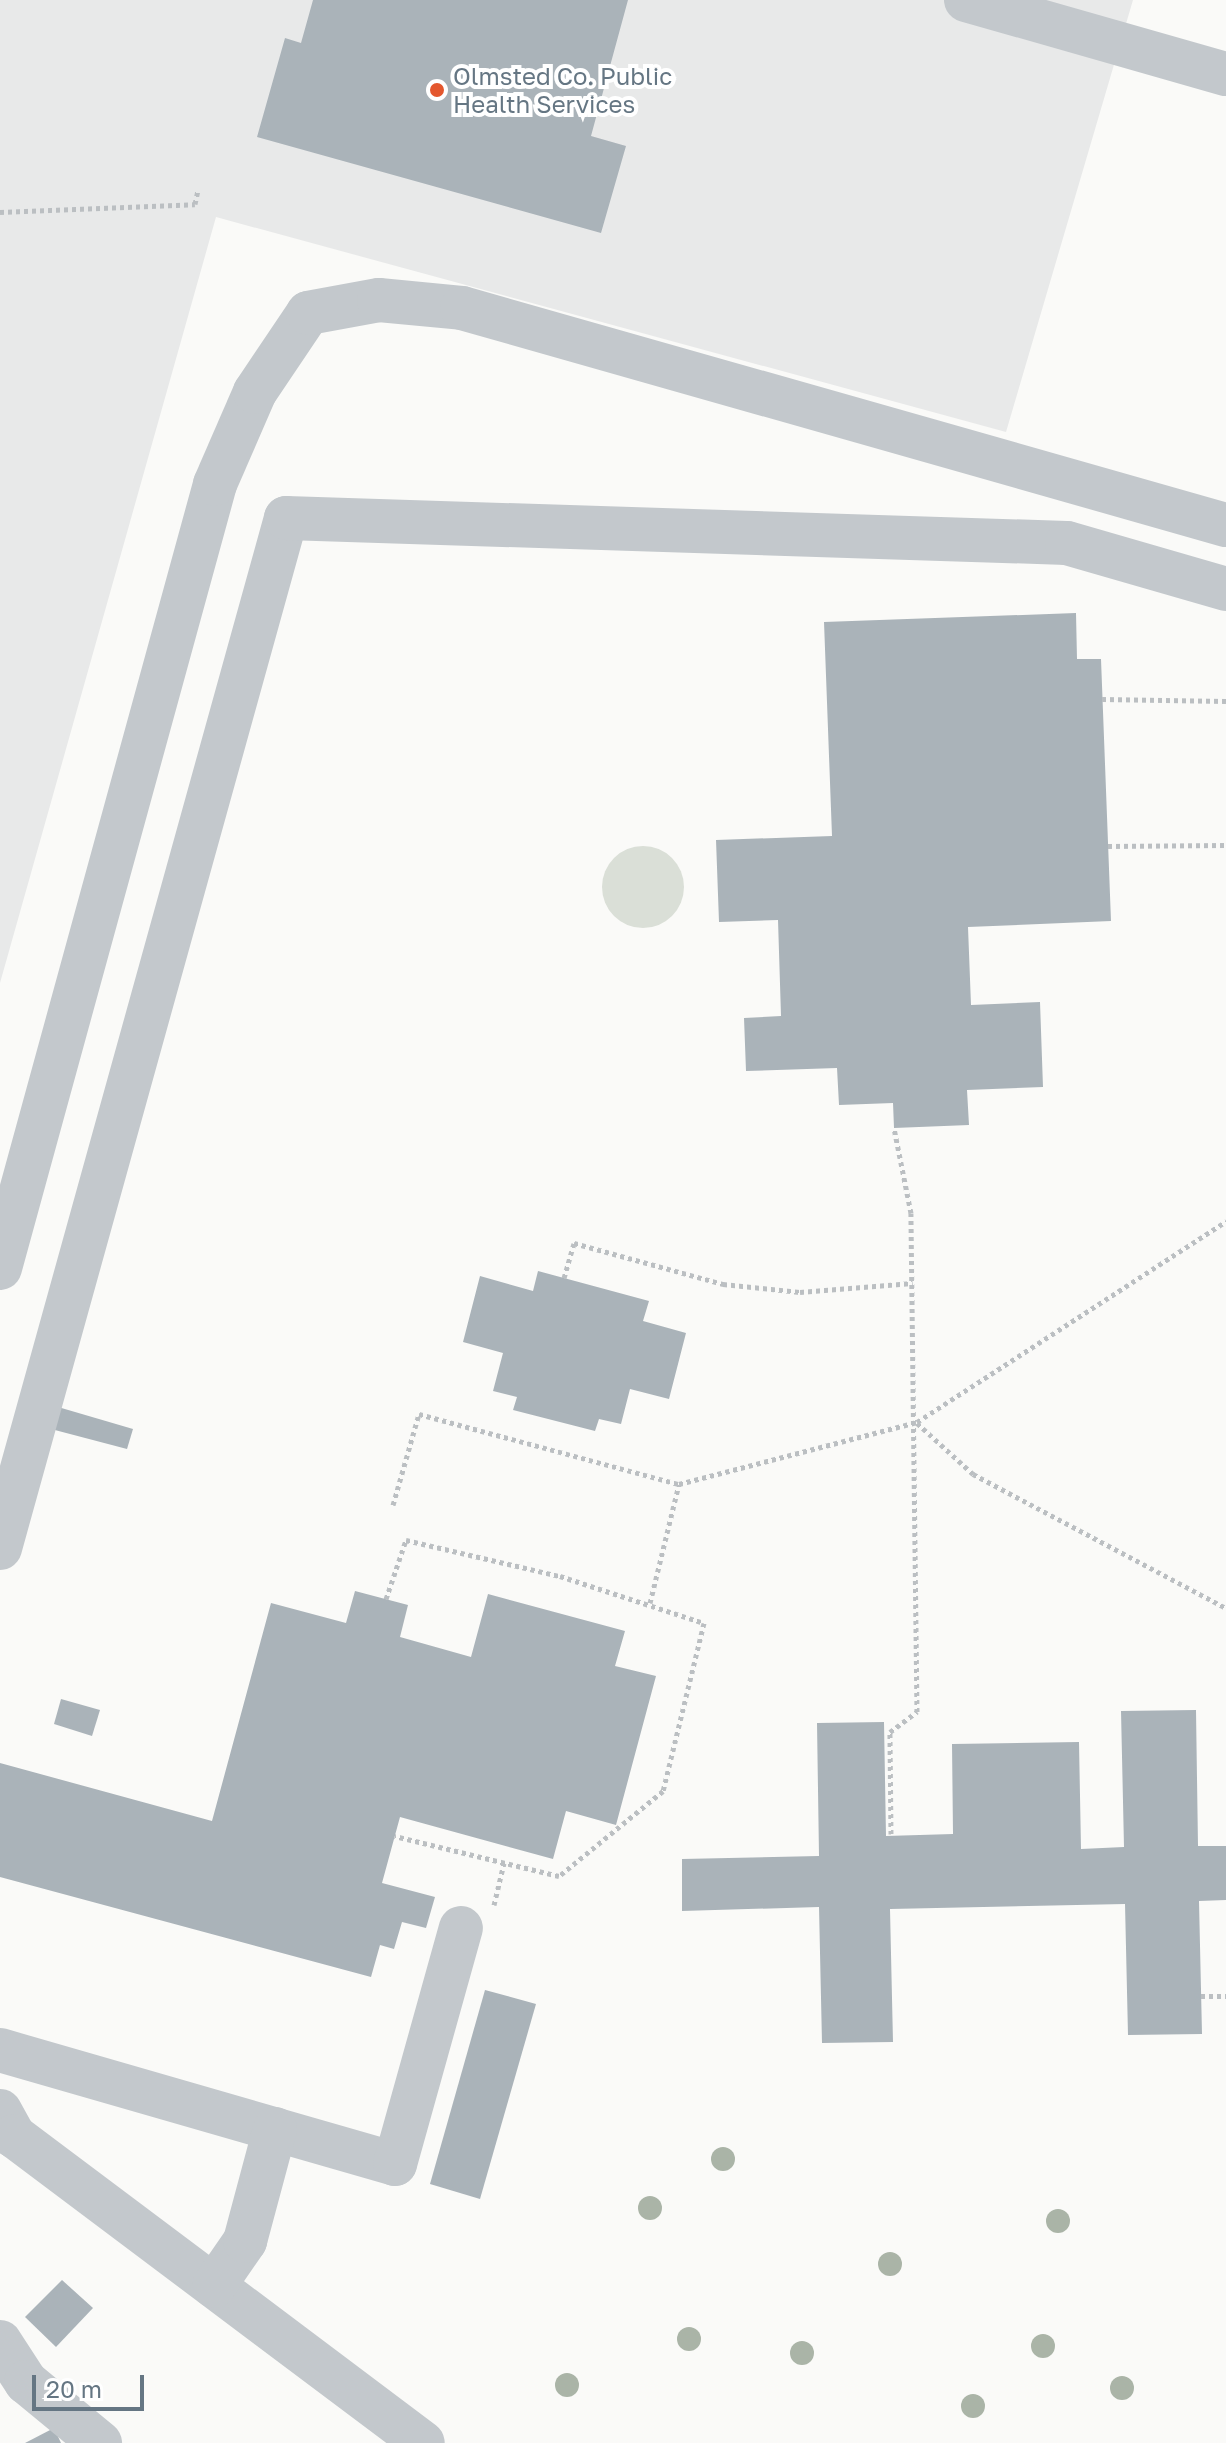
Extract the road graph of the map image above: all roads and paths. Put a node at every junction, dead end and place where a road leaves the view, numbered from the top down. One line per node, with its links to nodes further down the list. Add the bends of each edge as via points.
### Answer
1 (966, 0): 2 (street)
2 (1226, 74)
3 (198, 190): 4 (path, via 195,204)
4 (0, 212)
5 (1226, 525): 13 (street, via 462,308 379,300 308,313 255,392 215,484)
6 (1226, 589): 19 (street, via 1067,543 286,518)
7 (1102, 699): 8 (path)
8 (1226, 701)
9 (1226, 845): 10 (path)
10 (1108, 846)
11 (894, 1128): 15 (path, via 911,1213)
12 (1226, 1221): 16 (path)
13 (0, 1268)
14 (564, 1278): 15 (path, via 574,1243 723,1284 800,1292)
15 (913, 1283): 16 (path)
16 (917, 1422): 17 (path); 22 (path, via 973,1474); 23 (path, via 917,1712 890,1732)
17 (679, 1484): 18 (path, via 419,1414); 21 (path)
18 (393, 1505)
19 (0, 1548)
20 (386, 1599): 21 (path, via 406,1540)
21 (650, 1603): 25 (path, via 704,1623 663,1791 559,1876)
22 (1226, 1608)
23 (891, 1834)
24 (395, 1836): 25 (path)
25 (504, 1863): 26 (path)
26 (475, 1924): 31 (street, via 395,2164)
27 (1201, 1996): 28 (path)
28 (1226, 1996)
29 (0, 2050): 31 (street)
30 (0, 2111): 32 (street, via 14,2136)
31 (275, 2129): 32 (street, via 245,2241)
32 (214, 2286): 36 (street)
33 (0, 2342): 34 (street)
34 (13, 2390): 35 (street)
35 (100, 2443)
36 (423, 2443)

